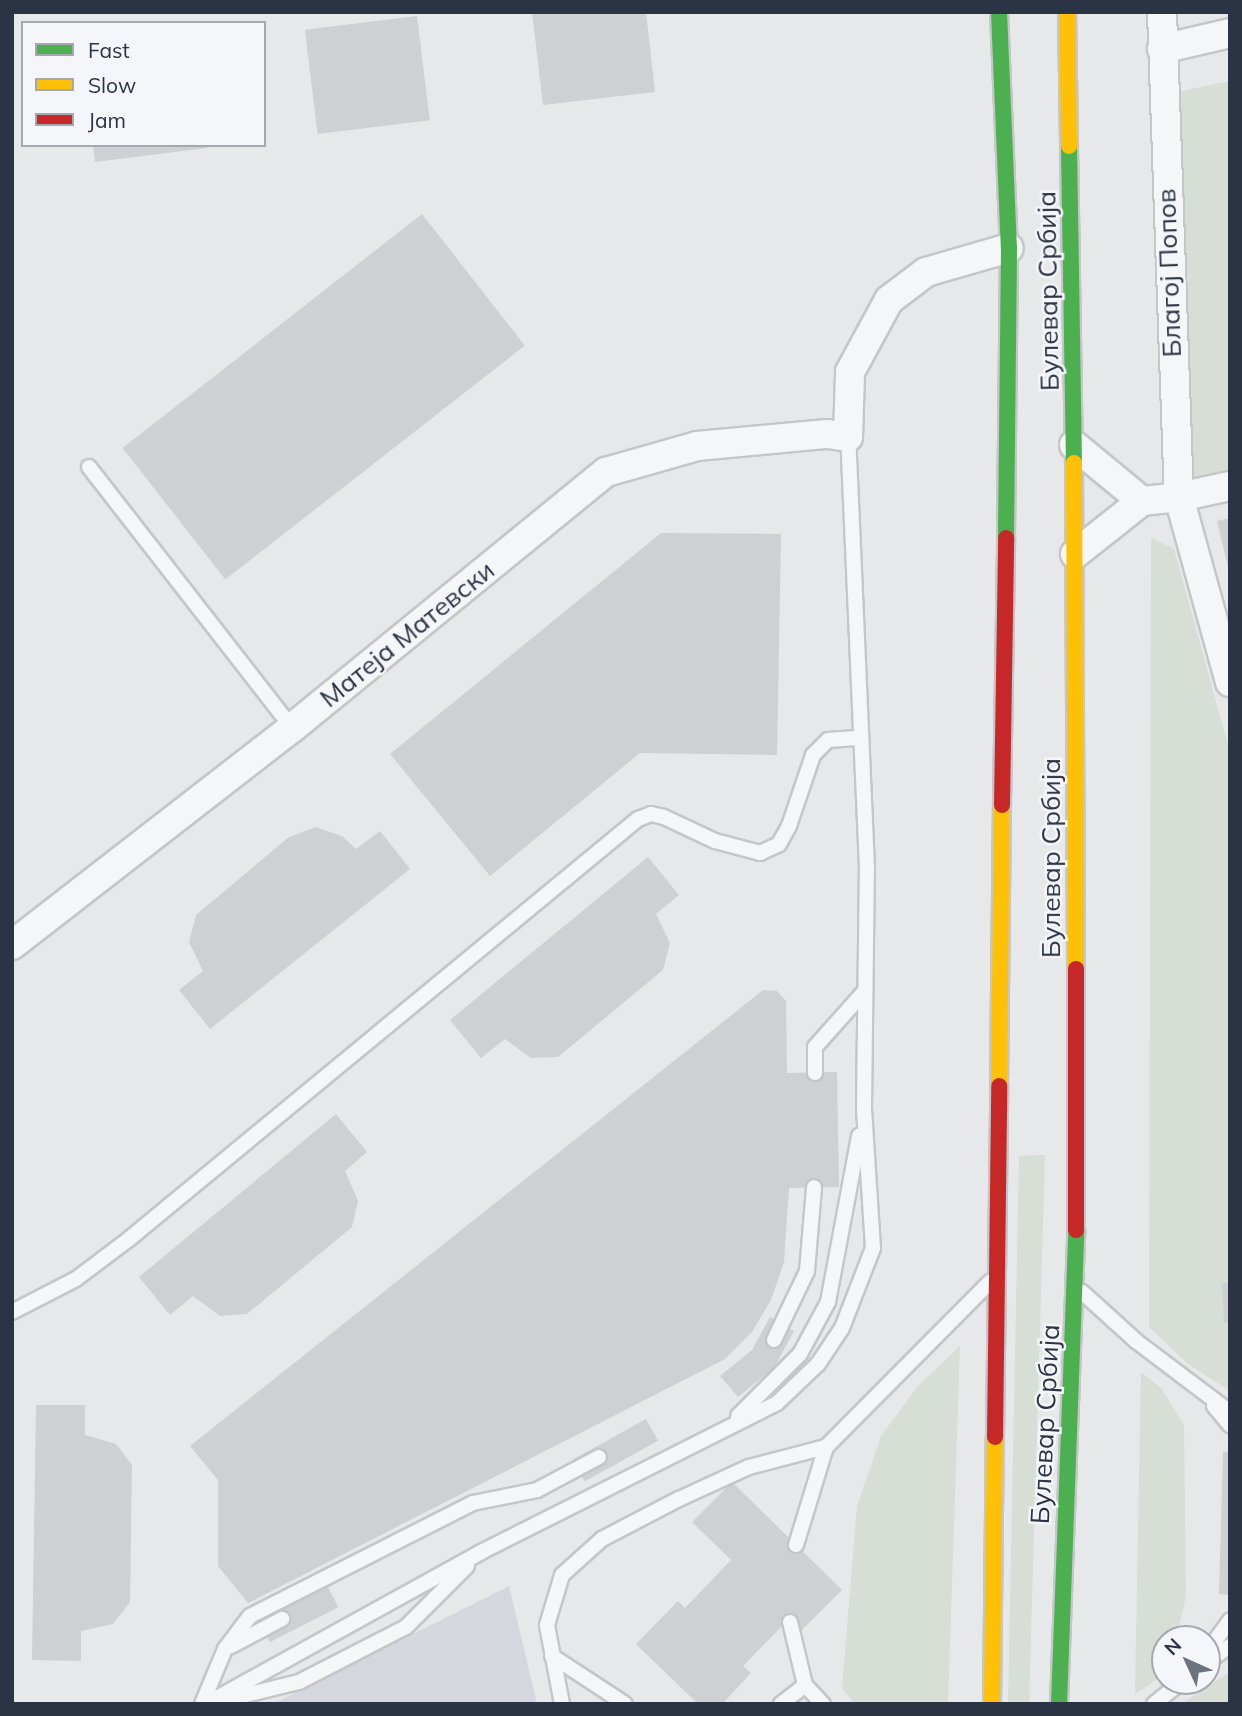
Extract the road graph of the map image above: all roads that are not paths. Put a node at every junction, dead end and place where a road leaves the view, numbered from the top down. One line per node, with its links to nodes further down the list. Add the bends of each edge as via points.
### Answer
1 (999, 12): 6 (street, Булевар Србија)
2 (1067, 12): 8 (street, Булевар Србија)
3 (1162, 12): 5 (street, Благој Попов)
4 (1230, 33): 5 (street)
5 (1162, 49): 11 (street, Благој Попов)
6 (1009, 248): 7 (street, via 926,272 889,300 850,372); 22 (street, Булевар Србија)
7 (848, 436): 15 (street, Матеја Матевски, via 697,446 606,472); 16 (lane)
8 (1074, 444): 12 (street); 13 (street, Булевар Србија)
9 (89, 467): 15 (lane)
10 (1230, 486): 11 (street)
11 (1180, 497): 12 (street); 14 (street, Благој Попов)
12 (1142, 500): 13 (street)
13 (1076, 554): 23 (street, Булевар Србија)
14 (1230, 682)
15 (292, 728): 17 (street, Матеја Матевски)
16 (860, 738): 18 (lane, via 867,868); 24 (lane, via 828,740 813,755 784,835 779,844 760,853 715,841 664,817 651,814 638,820 129,1239 76,1279)
17 (12, 945)
18 (864, 992): 19 (lane, via 815,1047); 20 (lane)
19 (815, 1073)
20 (864, 1107): 28 (lane, via 828,1302 800,1354); 28 (lane, via 873,1248 860,1289 818,1364 777,1403)
21 (814, 1187): 25 (lane, via 807,1271)
22 (998, 1274): 30 (lane); 45 (street, Булевар Србија)
23 (1076, 1286): 26 (lane, via 1136,1341); 46 (street, Булевар Србија)
24 (12, 1312)
25 (774, 1340)
26 (1202, 1391): 27 (lane); 29 (lane)
27 (1230, 1412)
28 (730, 1425): 33 (lane)
29 (1230, 1425)
30 (826, 1447): 32 (lane); 37 (lane, via 750,1467 602,1539 562,1575 551,1600 547,1625)
31 (600, 1457): 36 (lane, via 537,1490 473,1503 250,1616)
32 (796, 1545)
33 (481, 1552): 39 (lane); 40 (lane, via 406,1627 299,1682)
34 (282, 1619): 36 (lane)
35 (790, 1622): 38 (lane)
36 (225, 1649): 39 (lane)
37 (552, 1656): 41 (lane); 42 (lane)
38 (805, 1685): 43 (lane); 44 (lane)
39 (204, 1704)
40 (211, 1704)
41 (562, 1704)
42 (625, 1704)
43 (781, 1704)
44 (823, 1704)
45 (992, 1704)
46 (1059, 1704)

